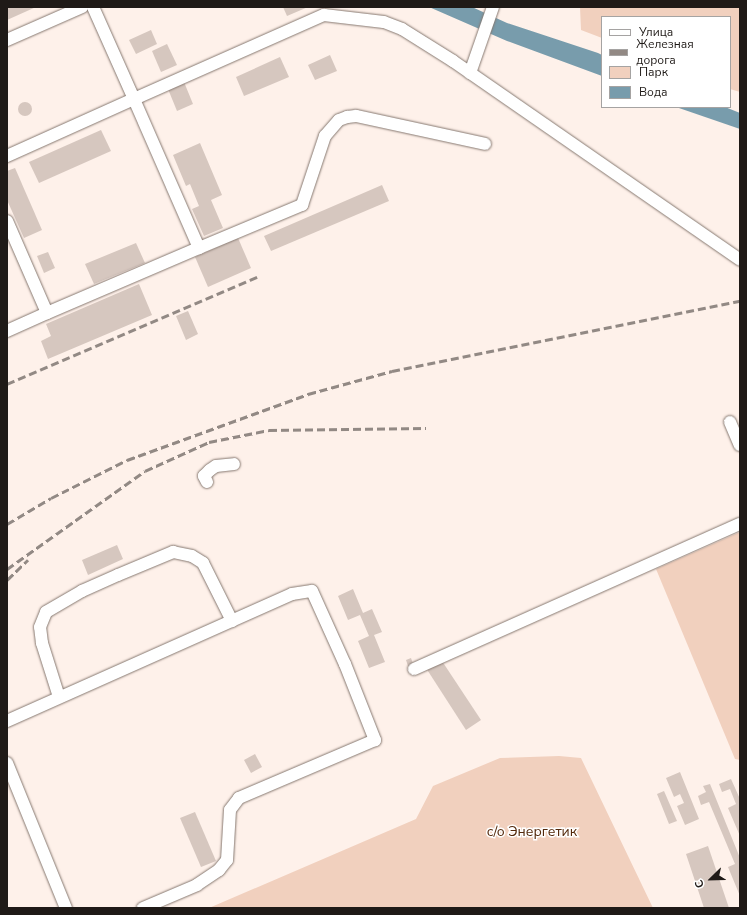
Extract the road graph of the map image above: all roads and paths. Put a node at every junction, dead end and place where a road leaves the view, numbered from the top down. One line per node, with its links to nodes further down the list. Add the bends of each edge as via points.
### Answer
1 (82, 7): 4 (street)
2 (93, 7): 6 (street)
3 (493, 7): 5 (street, via 480,38)
4 (7, 40)
5 (470, 73): 6 (street, via 392,24 324,15); 11 (street)
6 (134, 99): 8 (street); 10 (street)
7 (485, 144): 10 (street, via 356,116 347,117 339,120 325,136 302,205)
8 (7, 156)
9 (7, 221): 12 (street)
10 (199, 248): 12 (street)
11 (740, 260)
12 (47, 313): 13 (street)
13 (7, 331)
14 (735, 428): 15 (street)
15 (740, 445)
16 (234, 464): 17 (street, via 216,466 210,470 204,476)
17 (207, 482)
18 (740, 524): 20 (street)
19 (232, 621): 21 (street); 21 (street, via 203,563 192,556 173,552 111,578 46,612 40,627 42,643); 25 (street, via 292,594 312,592 345,664 375,740 239,798 230,810 227,860 219,870 197,885)
20 (414, 669)
21 (59, 697): 22 (street)
22 (7, 721)
23 (7, 763): 24 (street)
24 (66, 908)
25 (143, 908)

